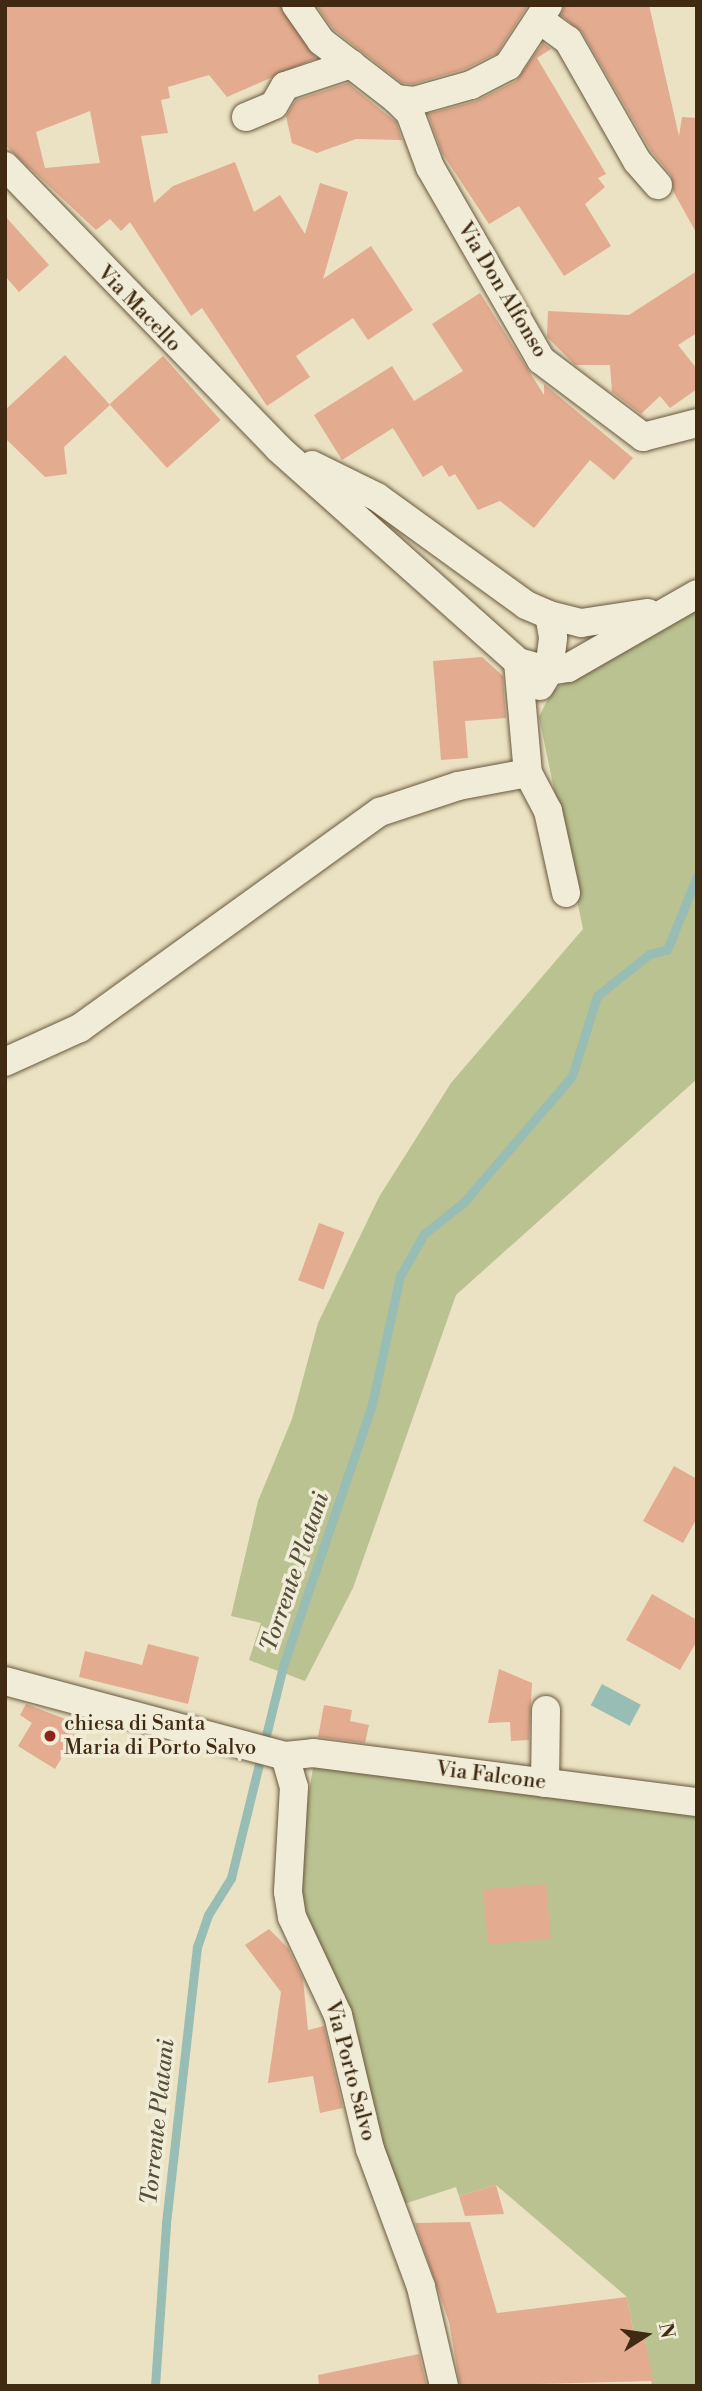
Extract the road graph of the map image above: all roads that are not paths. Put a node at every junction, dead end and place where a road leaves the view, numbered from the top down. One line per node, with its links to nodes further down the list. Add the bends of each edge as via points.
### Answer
1 (296, 5): 3 (street, Via Don Alfonso, via 321,41)
2 (544, 12): 4 (street, via 508,66 443,95); 7 (street, via 568,40 637,161)
3 (351, 64): 4 (street, Via Don Alfonso); 5 (street, via 285,86 274,105)
4 (396, 99): 8 (street, Via Don Alfonso, via 410,113 430,167 541,360 643,437)
5 (246, 117)
6 (5, 166): 9 (street, Via Macello)
7 (658, 185)
8 (697, 423)
9 (278, 448): 10 (street, via 377,497); 11 (street, Via Macello)
10 (428, 536): 11 (street); 13 (street)
11 (406, 562): 14 (street, Via Macello)
12 (688, 599): 13 (street, via 620,622 581,623); 15 (street, via 568,668)
13 (549, 615): 15 (street, via 553,637)
14 (518, 662): 15 (street); 16 (street)
15 (549, 671): 16 (street)
16 (524, 729): 17 (street)
17 (528, 774): 18 (street, via 548,811); 19 (street, via 458,786 380,812 80,1028)
18 (566, 893)
19 (5, 1062)
20 (5, 1681): 22 (street, Via Falcone)
21 (545, 1710): 23 (street)
22 (285, 1756): 23 (street, Via Falcone, via 313,1753); 25 (street, Via Porto Salvo, via 294,1787 288,1892 292,1917 338,2015 370,2149 421,2287)
23 (545, 1783): 24 (street, Via Falcone)
24 (697, 1802)
25 (444, 2386)

